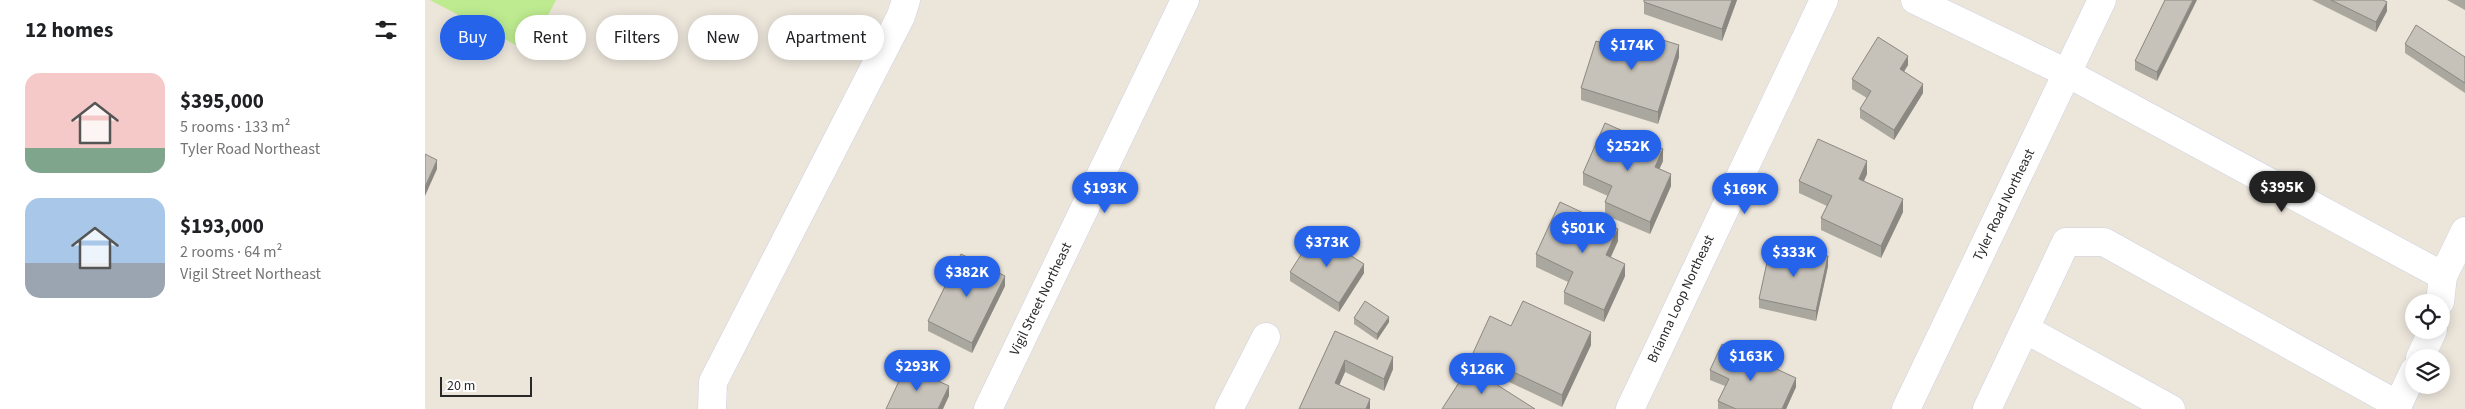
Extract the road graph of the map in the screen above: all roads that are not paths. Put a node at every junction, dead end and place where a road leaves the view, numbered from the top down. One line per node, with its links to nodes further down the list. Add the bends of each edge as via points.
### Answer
1 (906, 0): 14 (street, via 901,16 713,382)
2 (1185, 0): 15 (street, Vigil Street Northeast)
3 (1824, 0): 17 (street, Brianna Loop Northeast)
4 (1915, 0): 6 (street)
5 (2102, 0): 6 (street, Tyler Road Northeast)
6 (2067, 73): 8 (street); 18 (street, Tyler Road Northeast)
7 (2465, 231): 8 (street)
8 (2443, 276): 9 (street)
9 (2441, 294)
10 (2025, 329): 13 (street, via 2066,242 2104,242); 19 (street); 20 (street)
11 (1266, 337): 16 (street)
12 (2405, 390): 13 (street)
13 (2397, 407)
14 (712, 409)
15 (988, 409)
16 (1229, 409)
17 (1629, 409)
18 (1906, 409)
19 (1987, 409)
20 (2171, 409)

